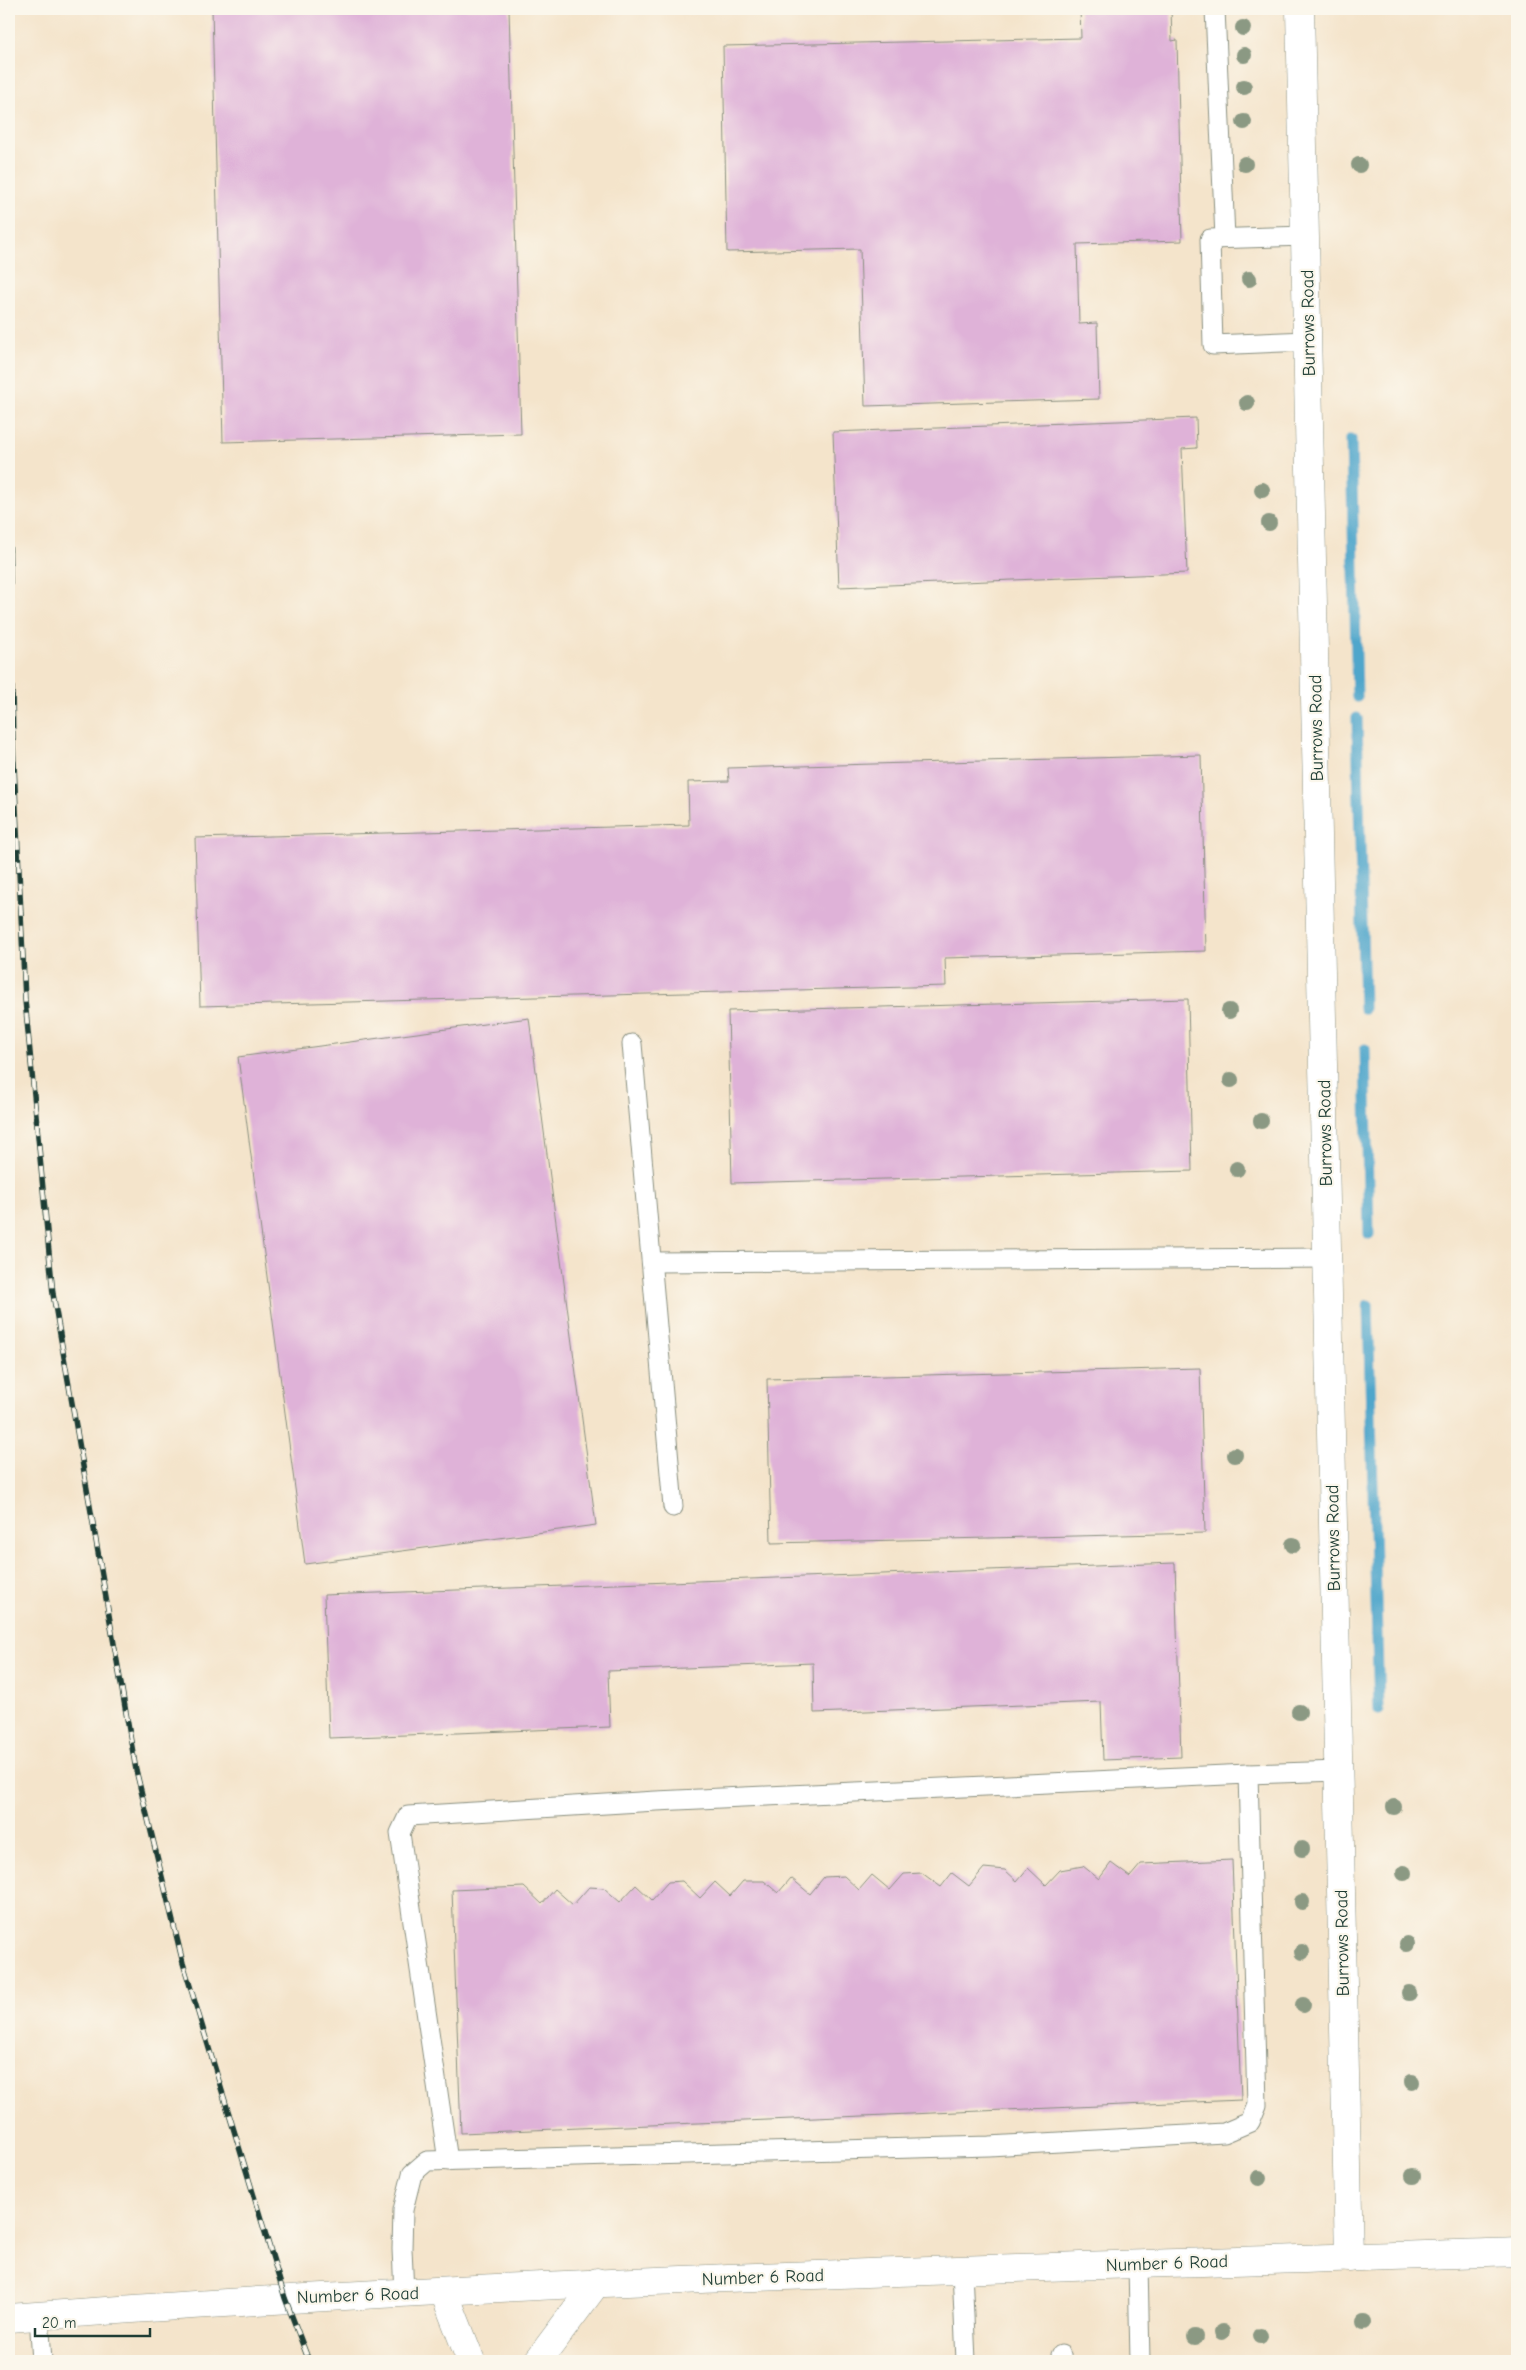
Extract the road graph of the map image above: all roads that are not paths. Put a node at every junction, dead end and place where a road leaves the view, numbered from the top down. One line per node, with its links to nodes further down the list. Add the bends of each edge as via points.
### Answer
1 (1215, 9): 4 (lane)
2 (1300, 9): 3 (street, Burrows Road)
3 (1306, 236): 4 (lane); 5 (street, Burrows Road)
4 (1225, 238): 5 (lane, via 1210,238 1213,345)
5 (1308, 341): 7 (street, Burrows Road)
6 (632, 1044): 8 (lane)
7 (1328, 1258): 8 (lane); 10 (street, Burrows Road)
8 (652, 1262): 9 (lane)
9 (673, 1507)
10 (1339, 1771): 11 (lane); 14 (street, Burrows Road)
11 (1248, 1774): 12 (lane, via 1257,2105 1250,2122 1224,2133 989,2146); 12 (lane, via 666,1800 408,1816 400,1833)
12 (448, 2160): 19 (lane, via 427,2161 412,2174 403,2210)
13 (1517, 2252): 14 (street, Number 6 Road)
14 (1349, 2258): 15 (street, Number 6 Road)
15 (1138, 2264): 16 (street, Number 6 Road); 26 (lane)
16 (962, 2270): 17 (street, Number 6 Road); 25 (lane)
17 (597, 2282): 18 (street, Number 6 Road); 24 (street)
18 (444, 2292): 19 (street, Number 6 Road); 23 (street)
19 (404, 2293): 20 (street, Number 6 Road)
20 (39, 2316): 21 (street, Number 6 Road); 22 (lane)
21 (9, 2318)
22 (42, 2361)
23 (471, 2361)
24 (538, 2361)
25 (966, 2361)
26 (1140, 2361)

